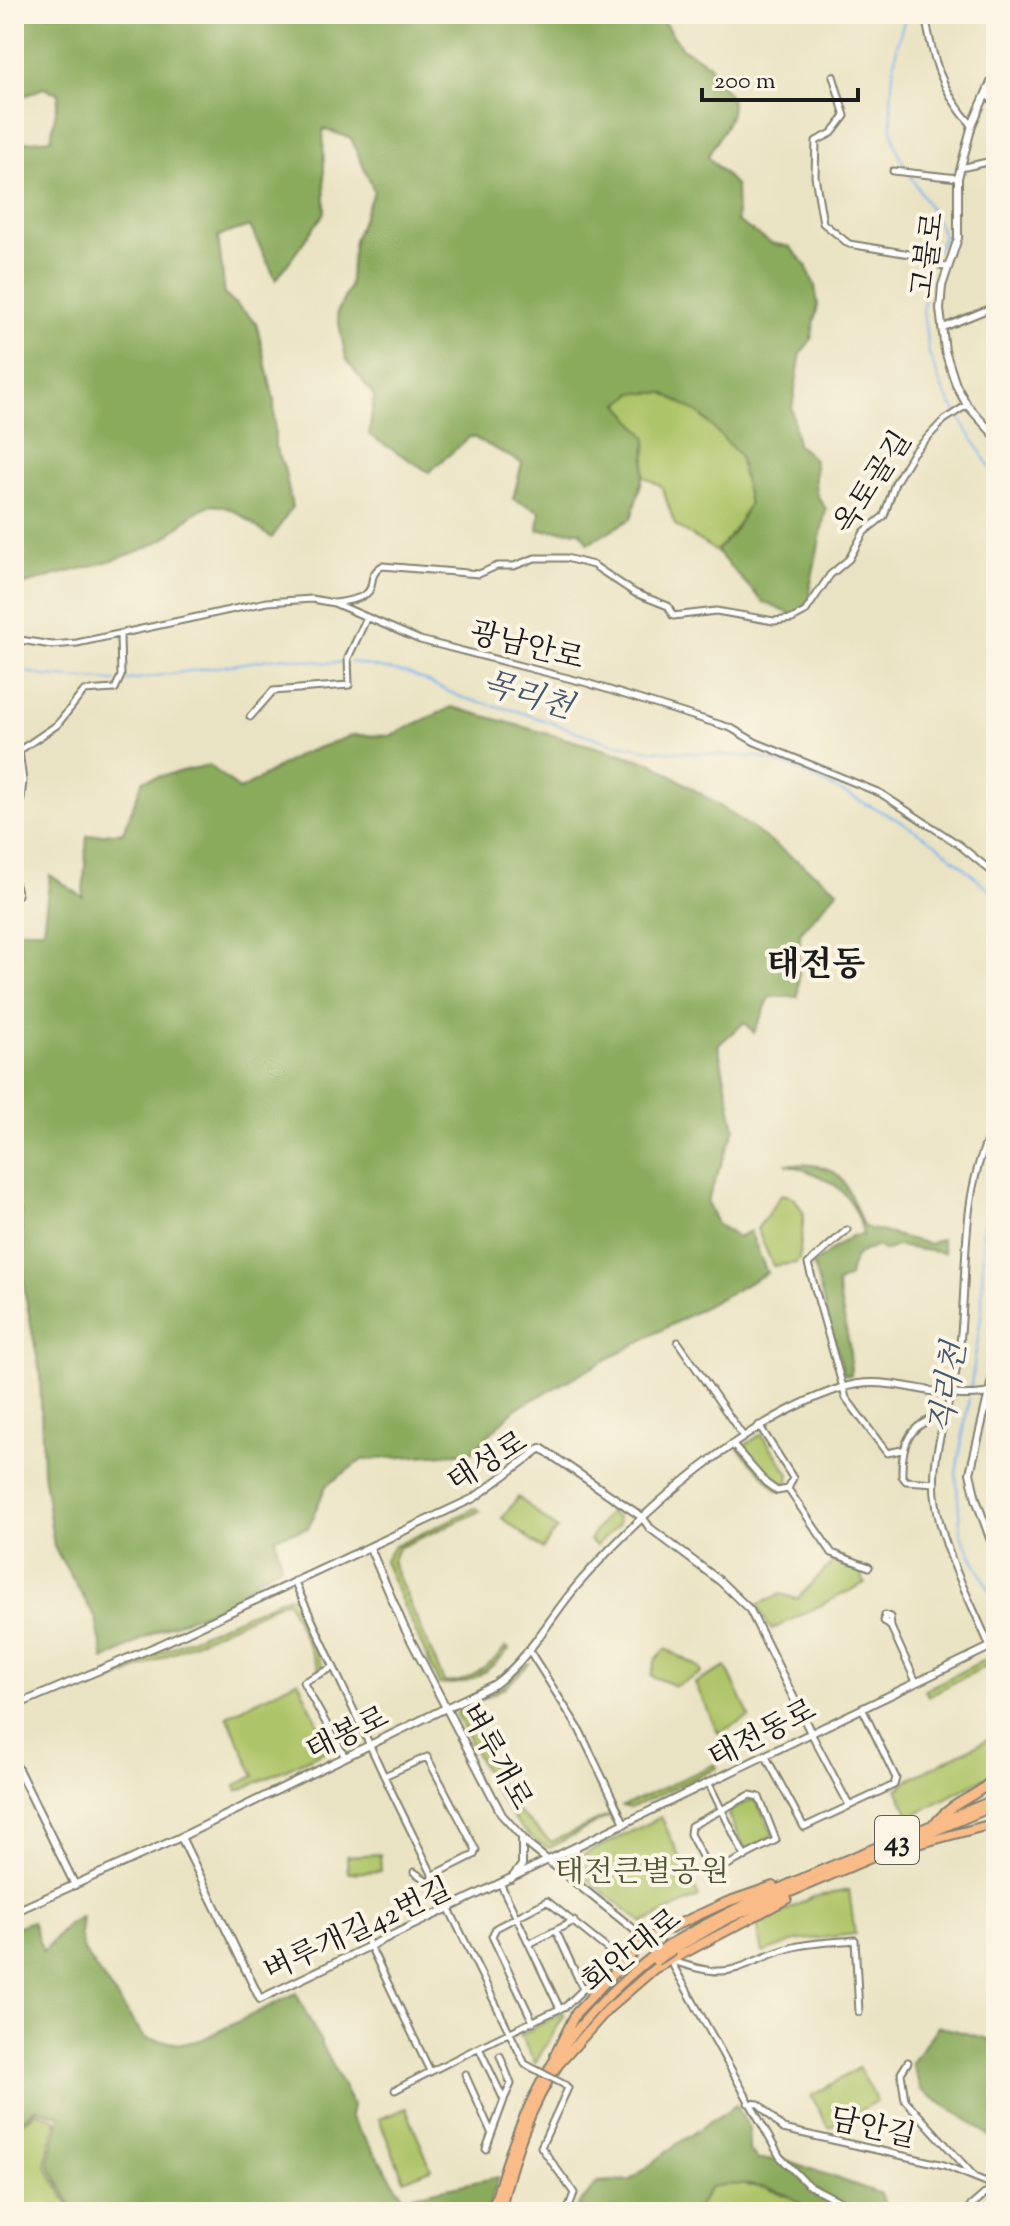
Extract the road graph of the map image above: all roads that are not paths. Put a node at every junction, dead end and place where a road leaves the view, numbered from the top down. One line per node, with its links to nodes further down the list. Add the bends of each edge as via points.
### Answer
1 (815, 14): 2 (street)
2 (840, 14)
3 (925, 14): 8 (street, via 938,71)
4 (996, 71): 6 (street, 고불로)
5 (833, 76): 13 (street, via 845,116 832,133 816,141 823,223 849,244 916,255)
6 (987, 95): 7 (street); 8 (street, 고불로)
7 (996, 104)
8 (972, 125): 10 (street, 고불로)
9 (996, 160): 10 (street)
10 (961, 168): 12 (street, 고불로)
11 (893, 171): 12 (street)
12 (958, 178): 13 (street, 고불로, via 958,238)
13 (948, 268): 15 (street, 고불로, via 941,296)
14 (996, 306): 15 (street)
15 (942, 328): 16 (street, 고불로)
16 (964, 408): 17 (street, 고불로); 18 (street, 옥토골길, via 944,420 908,459 884,516 864,532 810,608 792,619 716,611 673,616 668,606 635,593 593,565 556,557 479,574 382,566 366,597)
17 (995, 434)
18 (334, 603): 19 (street, 광남안로); 20 (street, 광남안로, via 267,602)
19 (367, 617): 22 (street, via 346,669 349,685 273,691); 25 (street, 광남안로, via 440,646 587,683 731,728 880,793)
20 (120, 636): 21 (street, 광남안로, via 52,645); 23 (street, via 117,687 84,691 57,725)
21 (14, 639)
22 (250, 717)
23 (16, 752): 24 (street, via 23,781)
24 (14, 857)
25 (996, 875)
26 (14, 882): 27 (street)
27 (18, 895)
28 (996, 1121): 35 (street, via 966,1221)
29 (847, 1230): 32 (street, via 808,1264)
30 (678, 1342): 38 (street)
31 (996, 1363): 34 (street)
32 (843, 1387): 35 (street, 태봉로, via 888,1382); 37 (street, 태봉로); 40 (street, via 887,1453)
33 (996, 1391): 34 (street, 태봉로)
34 (985, 1394): 35 (street, 태봉로); 44 (street, via 970,1473)
35 (953, 1395): 36 (street)
36 (946, 1415): 40 (street, via 924,1422); 41 (street)
37 (759, 1425): 38 (street, 태봉로); 42 (street, via 793,1478)
38 (743, 1436): 39 (street, 태봉로)
39 (732, 1444): 42 (street, via 766,1483 777,1491); 43 (street, 태봉로)
40 (902, 1450): 41 (street, via 906,1481)
41 (935, 1483): 50 (street, via 943,1532)
42 (788, 1489): 47 (street, via 832,1553)
43 (642, 1517): 45 (street, 태성로, via 541,1448 484,1493); 51 (street, 태봉로, via 580,1582); 58 (street, 태성로, via 750,1610)
44 (993, 1535): 46 (street)
45 (370, 1548): 48 (street, 태성로); 57 (street, 벼루개로)
46 (996, 1555)
47 (869, 1567)
48 (294, 1581): 53 (street); 55 (street, 태성로)
49 (891, 1627): 54 (street)
50 (994, 1645): 52 (street); 54 (street, 태전동로)
51 (528, 1649): 57 (street, 태봉로, via 495,1684); 71 (street, via 579,1729)
52 (996, 1662)
53 (333, 1668): 59 (street); 61 (street, via 303,1682)
54 (916, 1682): 56 (street, 태전동로)
55 (14, 1706)
56 (862, 1708): 58 (street, 태전동로); 67 (street, via 896,1780)
57 (446, 1709): 59 (street, 태봉로); 74 (street, 벼루개로, via 489,1795)
58 (811, 1733): 60 (street, 태전동로); 67 (street, 태성로)
59 (371, 1744): 61 (street, 태봉로); 64 (street)
60 (766, 1757): 65 (street, 태전동로); 67 (street, via 801,1826)
61 (345, 1758): 73 (street, 태봉로)
62 (14, 1761): 84 (street)
63 (996, 1775): 72 (highway)
64 (384, 1776): 80 (street); 80 (street, via 427,1757 476,1850)
65 (709, 1784): 69 (street); 71 (street, 태전동로)
66 (996, 1799): 72 (highway, 회안대로 / 43)
67 (849, 1805)
68 (996, 1805): 76 (highway, 회안대로 / 43)
69 (721, 1809): 77 (street); 77 (street, via 693,1823 690,1834 710,1871); 77 (street, via 750,1795 759,1797 777,1837)
70 (996, 1823): 76 (highway)
71 (625, 1824): 75 (street, 태전동로)
72 (934, 1824): 83 (highway, 회안대로 / 43)
73 (181, 1837): 84 (street, 태봉로); 95 (street, 벼루개길42번길, via 260,1999)
74 (522, 1839): 78 (street, 벼루개로); 81 (street, via 522,1865)
75 (580, 1845): 78 (street, 태전동로); 82 (street, via 566,1862)
76 (889, 1849): 83 (highway, 회안대로 / 43)
77 (745, 1857)
78 (549, 1861): 81 (street, 벼루개길42번길); 82 (street, 벼루개로)
79 (414, 1872): 86 (street)
80 (432, 1876): 86 (street)
81 (509, 1881): 85 (street, 벼루개길42번길)
82 (571, 1881): 93 (street, 벼루개로)
83 (800, 1884): 93 (highway, via 727,1902); 96 (highway); 96 (highway, 회안대로 / 43, bridge)
84 (75, 1885): 88 (street, 태봉로)
85 (501, 1885): 87 (street, 벼루개길42번길); 89 (street)
86 (438, 1888): 87 (street)
87 (449, 1910): 95 (street, 벼루개길42번길); 101 (street)
88 (14, 1912)
89 (516, 1918): 90 (street, via 547,1901); 94 (street); 100 (street, via 492,1936)
90 (574, 1921): 92 (street); 97 (street, via 612,1958)
91 (360, 1925): 95 (street)
92 (556, 1931): 94 (street); 97 (street)
93 (646, 1939): 96 (street); 103 (highway, via 576,2013)
94 (529, 1944): 98 (street)
95 (370, 1946): 106 (street)
96 (660, 1956): 99 (street, via 703,1972 723,1973 794,1947 855,1940); 103 (highway, 회안대로 / 43, via 588,2013); 110 (street); 116 (highway, 회안대로 / 43, via 617,1994 558,2065 523,2134)
97 (583, 1989): 98 (street)
98 (560, 2009): 100 (street)
99 (859, 2012)
100 (533, 2022): 101 (street)
101 (509, 2034): 102 (street); 117 (street, bridge, via 525,2064 568,2088 541,2147 574,2193)
102 (479, 2048): 106 (street); 109 (street)
103 (555, 2055): 115 (highway, 회안대로 / 43, via 516,2131)
104 (500, 2056): 109 (street, via 511,2084)
105 (908, 2062): 113 (street, via 901,2073 905,2100)
106 (430, 2071): 108 (street)
107 (465, 2074): 111 (street)
108 (395, 2090)
109 (504, 2100): 111 (street)
110 (747, 2103): 113 (street, 담안길, via 759,2104 783,2129 944,2165); 118 (street, via 793,2172)
111 (491, 2132): 112 (street)
112 (486, 2149)
113 (975, 2177): 114 (street, 담안길)
114 (995, 2186): 119 (street)
115 (492, 2212)
116 (500, 2212)
117 (567, 2212)
118 (861, 2212)
119 (964, 2212)

